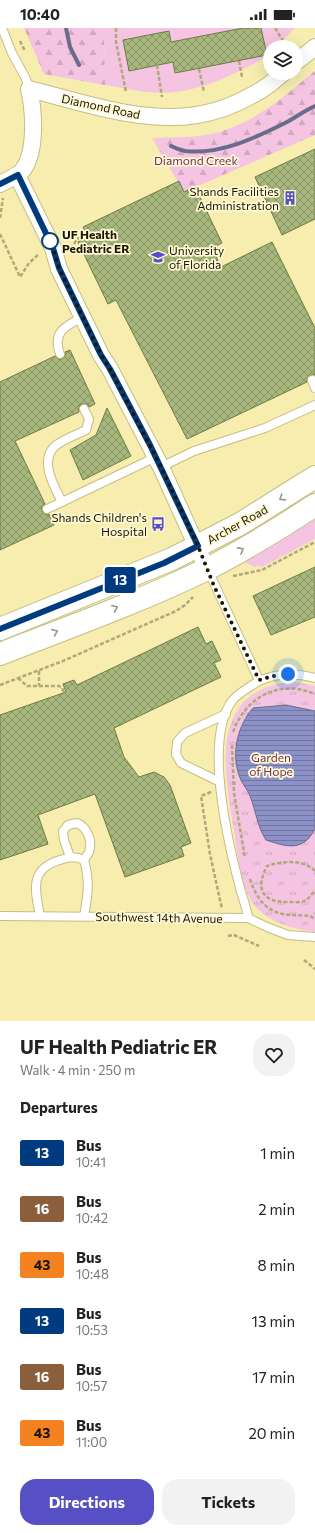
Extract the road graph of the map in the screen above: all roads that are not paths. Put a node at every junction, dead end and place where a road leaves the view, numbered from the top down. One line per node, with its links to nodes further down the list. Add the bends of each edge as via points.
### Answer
1 (2, 28): 5 (lane)
2 (315, 47): 3 (street)
3 (303, 56)
4 (274, 80): 5 (street, Diamond Road, via 257,93 216,111 176,117 123,113)
5 (29, 89): 6 (street, via 32,143 27,161)
6 (18, 175): 7 (street); 8 (street)
7 (2, 191)
8 (83, 317): 9 (lane, via 66,325 60,333 57,345); 14 (street)
9 (60, 354)
10 (312, 380): 11 (lane)
11 (315, 388)
12 (315, 404): 14 (lane, via 266,428)
13 (84, 409): 16 (lane, via 89,419 86,430 61,442 49,455 48,465 52,481)
14 (159, 462): 16 (lane); 19 (street)
15 (315, 477): 19 (main road, Archer Road, one-way to 19)
16 (62, 502): 18 (lane)
17 (315, 504): 20 (main road, Archer Road, one-way to 17, via 258,541)
18 (47, 509)
19 (198, 546): 20 (street); 21 (main road, Archer Road, via 164,563)
20 (211, 578): 22 (main road, Archer Road, one-way to 20, via 164,589); 24 (lane)
21 (0, 629)
22 (0, 654)
23 (315, 678): 24 (lane, via 288,674)
24 (259, 680): 25 (lane, via 232,701)
25 (226, 714): 26 (lane, via 220,730); 26 (lane, via 185,733 178,742 176,754 181,763)
26 (220, 782): 32 (lane, via 227,831)
27 (70, 857): 28 (lane); 28 (lane, via 63,831 68,825 77,823 84,827 89,841 89,852); 30 (lane, via 51,862 39,873 36,890)
28 (84, 860): 31 (lane, via 89,886)
29 (0, 916): 30 (lane, Southwest 14th Avenue)
30 (40, 916): 31 (lane, Southwest 14th Avenue)
31 (84, 916): 32 (lane, Southwest 14th Avenue)
32 (248, 918): 33 (lane, Southwest 14th Avenue, via 288,935)
33 (315, 937)

